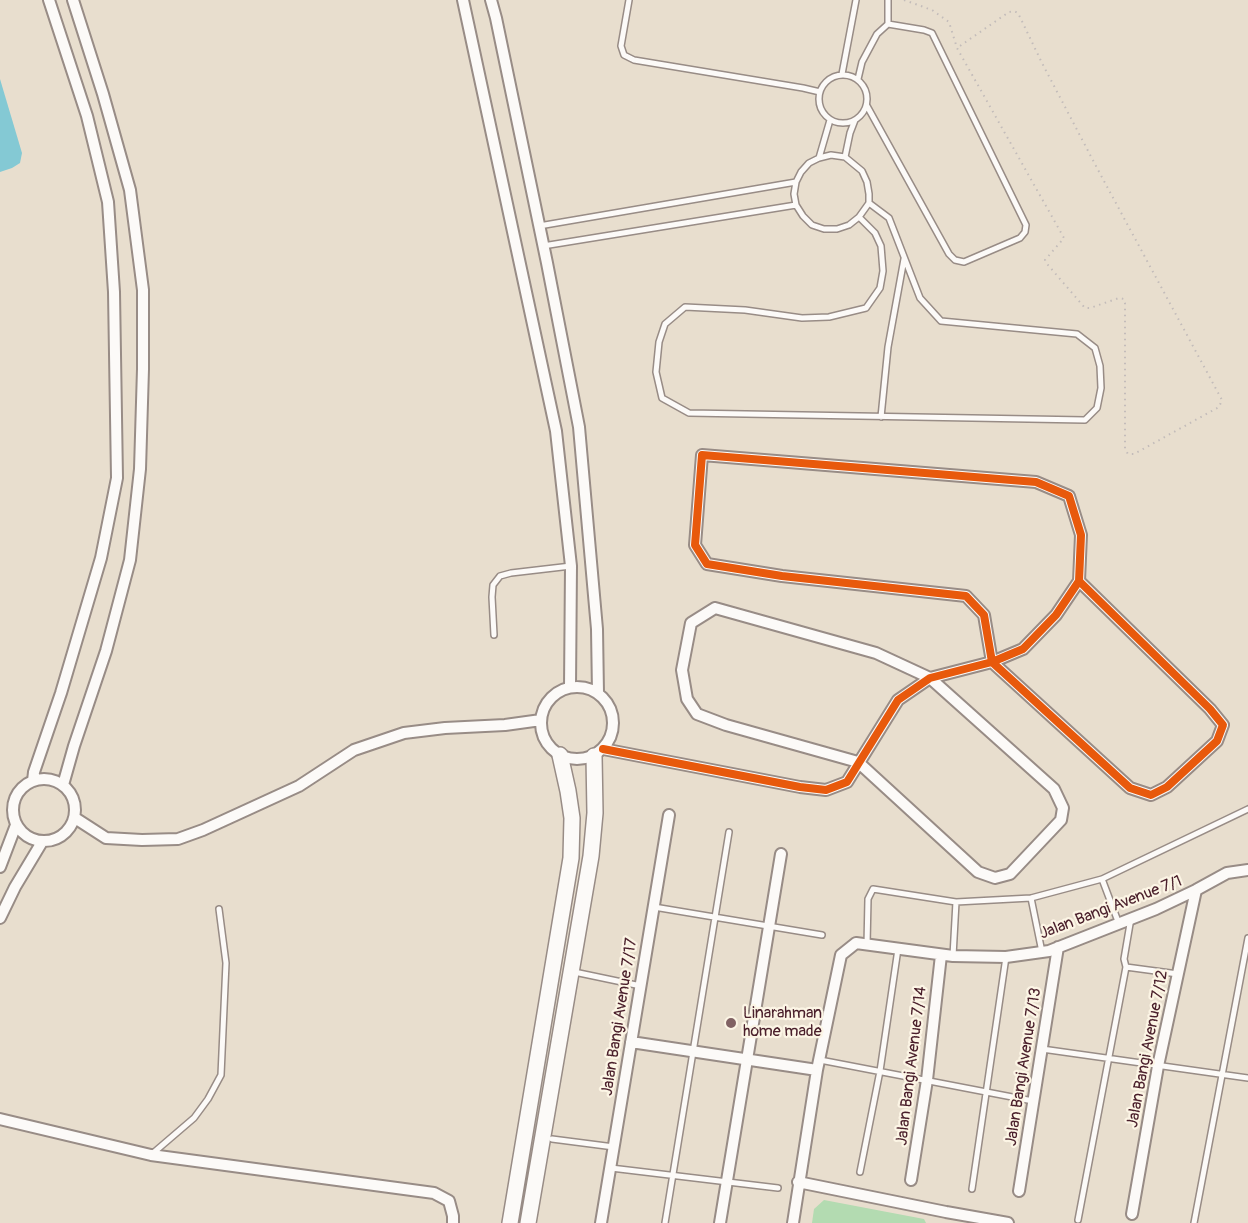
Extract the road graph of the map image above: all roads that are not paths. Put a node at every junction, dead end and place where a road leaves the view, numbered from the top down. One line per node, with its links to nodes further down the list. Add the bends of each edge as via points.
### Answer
1 (49, 0): 36 (street, via 87,116 108,202 115,316 117,478 101,558)
2 (73, 0): 37 (street, via 130,190 143,290 143,369 140,469 130,560)
3 (463, 0): 25 (street, via 556,430)
4 (491, 0): 21 (street)
5 (629, 0): 11 (lane, via 621,46 624,55 634,60)
6 (856, 0): 9 (lane)
7 (888, 0): 8 (lane)
8 (888, 24): 10 (lane, via 877,34); 12 (lane, via 932,33 1026,225 1025,232 1020,238 964,262 955,260)
9 (843, 74): 10 (lane); 11 (lane, via 828,79)
10 (858, 79): 12 (lane, via 867,92)
11 (820, 92): 13 (lane, via 820,107)
12 (867, 106): 14 (lane)
13 (830, 120): 14 (lane); 16 (lane)
14 (855, 120): 15 (lane)
15 (845, 157): 16 (lane); 18 (lane, via 862,171)
16 (819, 158): 17 (lane, via 809,163)
17 (796, 182): 19 (lane); 21 (lane)
18 (869, 203): 20 (lane); 23 (lane, via 889,218)
19 (796, 205): 20 (lane, via 812,225 824,229 849,225); 22 (lane)
20 (859, 217): 24 (lane, via 875,233 881,246 883,271 880,288 866,308 829,317 802,318 685,307 665,324 656,372 662,398 689,412)
21 (539, 226): 22 (street)
22 (543, 246): 31 (street, via 579,427 597,629)
23 (904, 258): 24 (lane, via 888,347); 24 (lane, via 920,298 941,321 1077,334 1095,348 1101,388 1097,408 1085,420)
24 (881, 417)
25 (571, 566): 27 (lane, via 500,576 492,591); 30 (street)
26 (1079, 581): 28 (street, via 1056,615 1023,649); 28 (street, via 1210,709 1222,725 1217,741 1167,787 1151,795 1130,788); 28 (street, via 1081,535 1069,496 1036,482 702,455 695,545 707,564 966,596 984,615)
27 (494, 636)
28 (992, 662): 29 (street)
29 (930, 678): 35 (street, via 898,700); 35 (street, via 1054,789 1063,808 1061,820 1010,874 995,878 978,872); 35 (street, via 876,653 715,608 692,623 682,670 687,699 697,714)
30 (570, 687): 31 (street); 32 (street, via 553,696)
31 (598, 693): 33 (street, via 613,713 614,726 611,738)
32 (541, 720): 34 (street, via 545,741); 40 (street, via 404,733 354,750 299,786 178,839 106,838)
33 (598, 752): 34 (street, via 577,760); 35 (street, via 826,790 847,782); 102 (street, via 591,856)
34 (560, 756): 101 (street, via 572,818 571,858)
35 (858, 762)
36 (33, 781): 37 (street, via 49,779); 41 (street, via 15,800)
37 (63, 785): 40 (street, via 74,800)
38 (1248, 809): 47 (lane)
39 (669, 815): 51 (street, Jalan Bangi Avenue 7/17)
40 (75, 818): 43 (street, via 66,833)
41 (16, 825): 43 (street, via 23,834); 45 (street)
42 (729, 832): 54 (lane)
43 (42, 842): 53 (street)
44 (781, 854): 57 (street)
45 (0, 867)
46 (1248, 870): 48 (street, Jalan Bangi Avenue 7/1, via 1227,873)
47 (1102, 879): 49 (lane); 56 (lane)
48 (1196, 890): 55 (street, Jalan Bangi Avenue 7/1); 69 (street, Jalan Bangi Avenue 7/12)
49 (1031, 898): 50 (lane); 63 (lane)
50 (956, 902): 60 (lane, via 873,889 867,899); 65 (lane)
51 (654, 907): 54 (lane); 70 (street, Jalan Bangi Avenue 7/17)
52 (219, 909): 87 (lane, via 226,963 221,1075 194,1119)
53 (0, 918)
54 (715, 918): 57 (lane); 73 (lane)
55 (1131, 918): 56 (street, Jalan Bangi Avenue 7/1); 67 (lane)
56 (1119, 924): 61 (street, Jalan Bangi Avenue 7/1)
57 (768, 927): 58 (lane); 75 (street)
58 (822, 935)
59 (1248, 938): 79 (lane)
60 (867, 945): 62 (street, Jalan Bangi Avenue 7/1); 76 (street, Jalan Bangi Avenue 7/1, via 855,943 841,955)
61 (1058, 947): 63 (street, Jalan Bangi Avenue 7/1); 72 (street, Jalan Bangi Avenue 7/13)
62 (898, 949): 64 (street, Jalan Bangi Avenue 7/1); 78 (lane)
63 (1042, 952): 66 (street, Jalan Bangi Avenue 7/1)
64 (941, 955): 65 (street, Jalan Bangi Avenue 7/1); 81 (street, Jalan Bangi Avenue 7/14)
65 (953, 956): 66 (street, Jalan Bangi Avenue 7/1)
66 (1006, 957): 82 (lane)
67 (1126, 967): 69 (lane); 74 (lane)
68 (579, 973): 70 (lane)
69 (1178, 974): 77 (street, Jalan Bangi Avenue 7/12)
70 (641, 986): 71 (street, Jalan Bangi Avenue 7/17)
71 (632, 1042): 73 (street); 86 (street, Jalan Bangi Avenue 7/17)
72 (1042, 1049): 74 (lane); 83 (street, Jalan Bangi Avenue 7/13)
73 (693, 1051): 75 (street); 90 (lane)
74 (1108, 1058): 77 (lane); 99 (lane)
75 (747, 1059): 76 (street); 92 (street)
76 (818, 1065): 78 (lane); 93 (street)
77 (1158, 1066): 79 (lane); 97 (street, Jalan Bangi Avenue 7/12)
78 (880, 1071): 81 (lane); 89 (lane)
79 (1221, 1075): 80 (lane); 108 (lane)
80 (1248, 1078)
81 (927, 1080): 82 (lane); 91 (street, Jalan Bangi Avenue 7/14)
82 (987, 1092): 83 (lane); 95 (lane)
83 (1034, 1101): 96 (street, Jalan Bangi Avenue 7/13)
84 (0, 1119): 87 (street)
85 (552, 1139): 86 (lane)
86 (614, 1147): 88 (street, Jalan Bangi Avenue 7/17)
87 (151, 1155): 100 (street, via 434,1193 449,1201)
88 (611, 1168): 90 (lane); 103 (street, Jalan Bangi Avenue 7/17)
89 (860, 1172)
90 (673, 1175): 92 (lane); 104 (lane)
91 (911, 1180)
92 (727, 1182): 94 (lane); 105 (street)
93 (798, 1182): 98 (street); 106 (street)
94 (778, 1188)
95 (972, 1189)
96 (1019, 1191)
97 (1132, 1214)
98 (945, 1217): 107 (street)
99 (1078, 1220)
100 (453, 1223)
101 (510, 1223)
102 (528, 1223)
103 (602, 1223)
104 (665, 1223)
105 (720, 1223)
106 (793, 1223)
107 (1006, 1223)
108 (1194, 1223)

